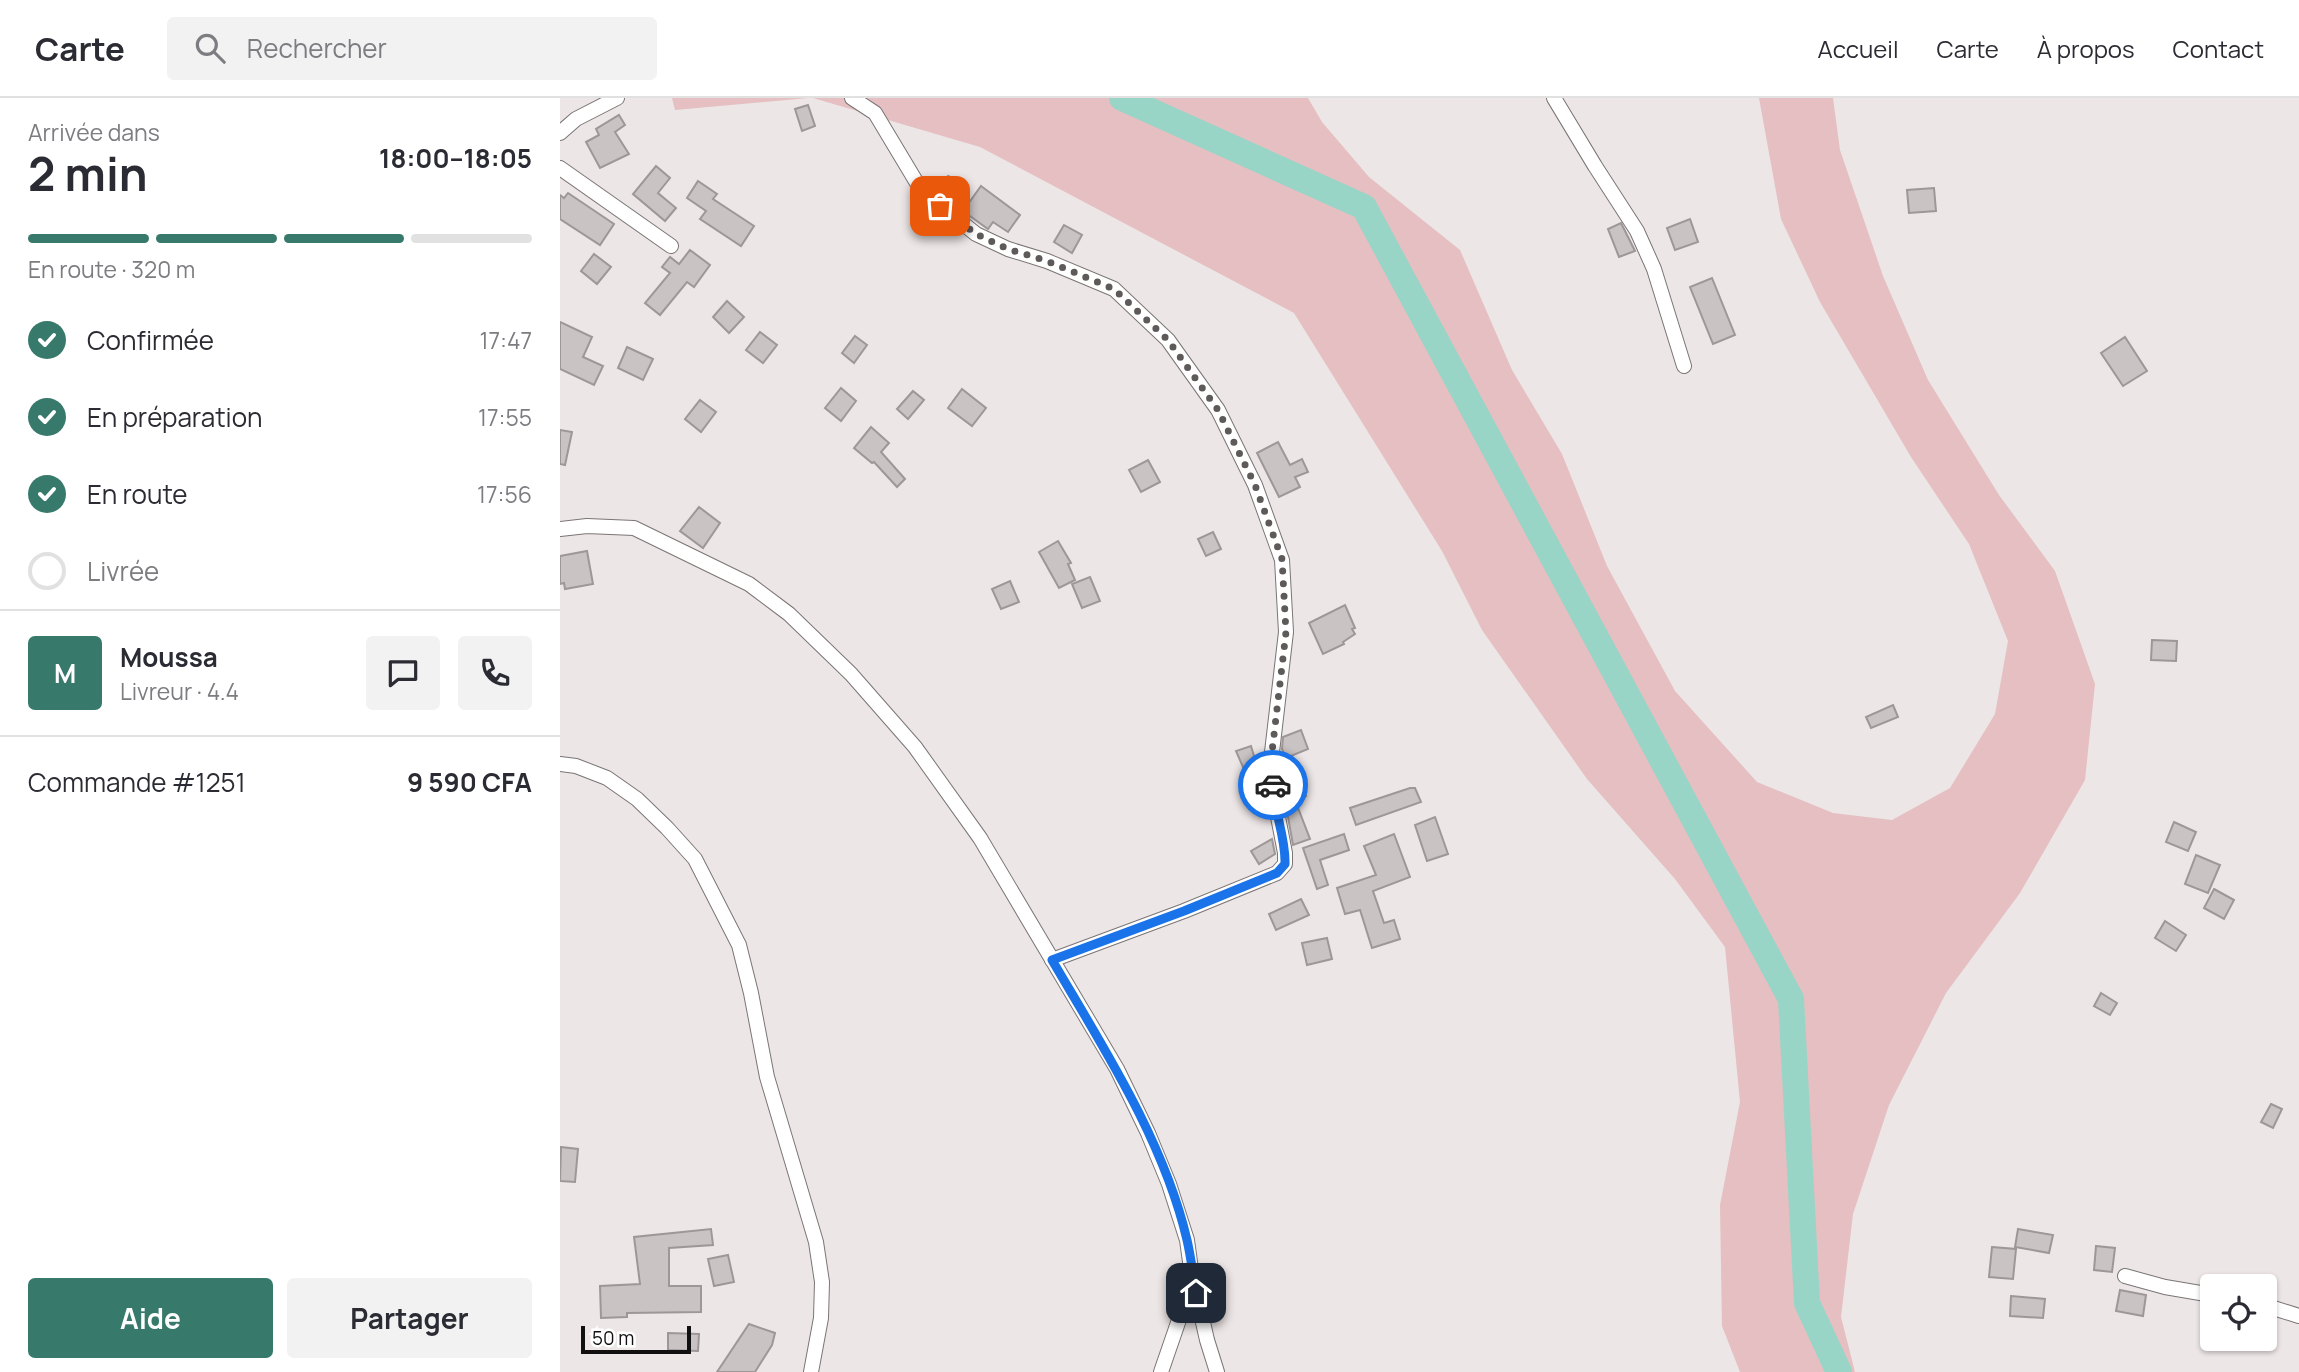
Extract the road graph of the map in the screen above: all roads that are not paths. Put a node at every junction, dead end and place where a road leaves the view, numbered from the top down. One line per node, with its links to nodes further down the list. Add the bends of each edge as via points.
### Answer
1 (617, 98): 4 (street, via 576,119)
2 (852, 98): 10 (street, via 875,113 917,183 976,234 1114,289 1168,340 1218,410 1255,485 1282,559 1286,632 1272,752 1276,817 1285,864 1277,873)
3 (1554, 98): 7 (street, via 1637,231 1654,269)
4 (560, 133)
5 (560, 168): 6 (street)
6 (671, 246)
7 (1684, 366)
8 (560, 529): 10 (street, via 634,528 749,584 789,614 852,674 915,747 980,838)
9 (560, 764): 16 (street, via 607,778 667,828 695,859 739,945 767,1077 816,1242 821,1318)
10 (1052, 960): 11 (street, via 1117,1069 1148,1133 1187,1240)
11 (1191, 1269): 17 (street); 18 (street)
12 (2125, 1276): 13 (street)
13 (2200, 1293)
14 (2277, 1309): 15 (street)
15 (2299, 1316)
16 (811, 1372)
17 (1161, 1372)
18 (1217, 1372)

